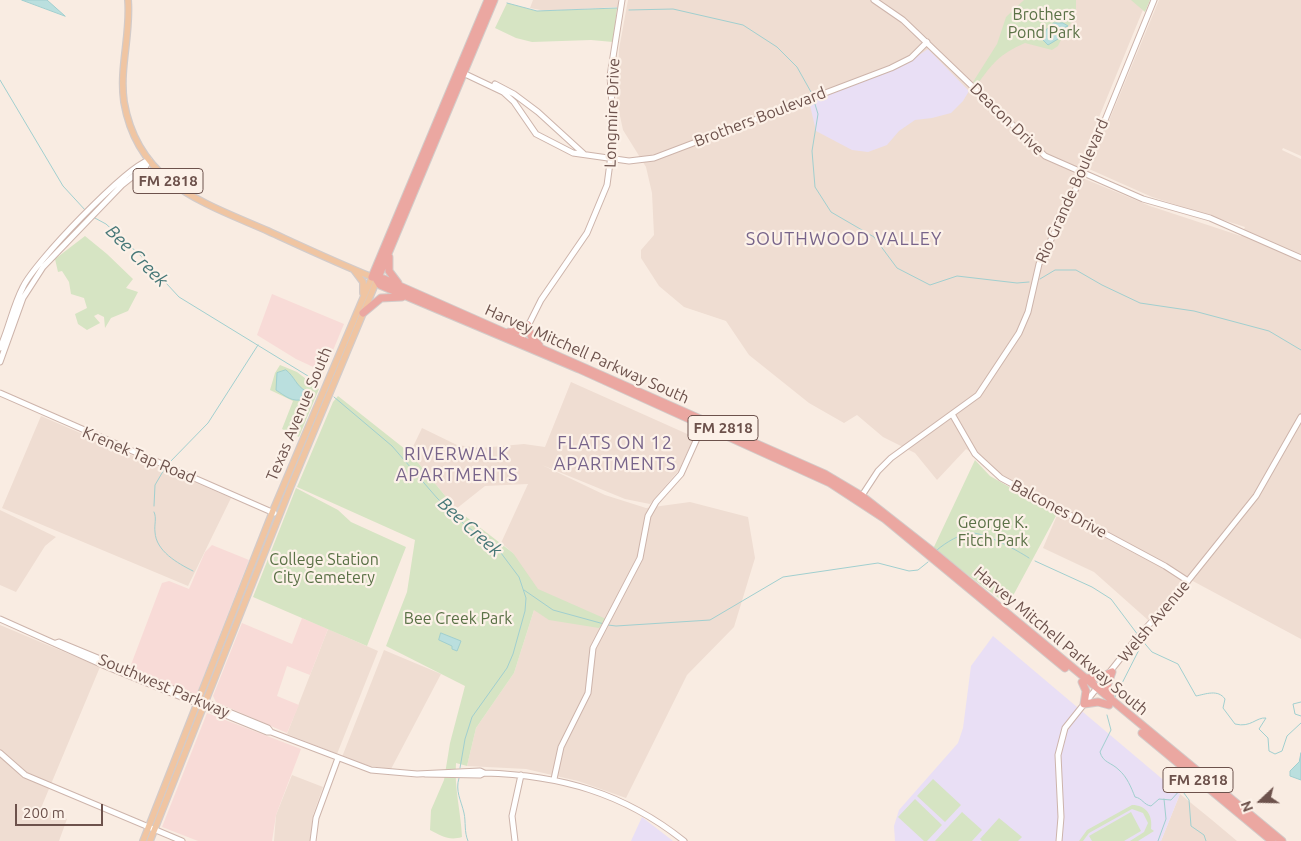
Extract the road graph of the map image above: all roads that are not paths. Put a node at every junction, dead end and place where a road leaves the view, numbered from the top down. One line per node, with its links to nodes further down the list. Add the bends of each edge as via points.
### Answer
1 (128, 0): 11 (main road, Harvey Mitchell Parkway South / FM 2818, via 123,91 134,135)
2 (488, 0): 8 (highway, Texas Avenue South)
3 (494, 0): 8 (highway, Texas Avenue South)
4 (622, 0): 10 (street, Longmire Drive, via 610,76 614,133)
5 (874, 0): 7 (street, Deacon Drive)
6 (1154, 0): 12 (street, Rio Grande Boulevard)
7 (927, 42): 10 (street, Brothers Boulevard, via 911,58 891,68 654,158 637,162); 12 (street, Deacon Drive, via 1034,148)
8 (461, 72): 9 (street, Brothers Boulevard, via 514,94); 9 (street, Brothers Boulevard, via 508,96 540,136 573,153); 14 (highway, Texas Avenue South); 17 (highway, Texas Avenue South)
9 (584, 154): 10 (street, Brothers Boulevard)
10 (612, 159): 22 (street, Longmire Drive, via 607,184 592,224 543,298)
11 (149, 160): 13 (street, via 119,180); 16 (main road, Harvey Mitchell Parkway South / FM 2818, via 172,185 193,198)
12 (1082, 174): 15 (street, Deacon Drive, via 1143,199 1210,218); 33 (street, Rio Grande Boulevard, via 1039,264 1028,312 1019,333 978,395)
13 (102, 201): 25 (street, via 30,273); 28 (street, via 32,283 23,298)
14 (390, 250): 17 (highway, Texas Avenue South); 18 (highway, via 389,271)
15 (1301, 258)
16 (352, 269): 17 (main road, Harvey Mitchell Parkway South / FM 2818); 20 (main road, via 362,282)
17 (375, 278): 18 (highway, Harvey Mitchell Parkway South / FM 2818); 19 (highway, Harvey Mitchell Parkway South / FM 2818, via 380,285); 20 (main road, Texas Avenue South); 21 (main road, Texas Avenue South)
18 (404, 288): 23 (highway, Harvey Mitchell Parkway South / FM 2818)
19 (408, 297): 21 (highway, via 381,298); 24 (highway, Harvey Mitchell Parkway South / FM 2818)
20 (363, 298): 26 (main road, Texas Avenue South)
21 (364, 313): 30 (main road, Texas Avenue South)
22 (528, 327): 23 (highway); 24 (street, Longmire Drive); 27 (highway, via 533,340)
23 (503, 332): 24 (highway, Harvey Mitchell Parkway South / FM 2818)
24 (522, 342): 27 (highway, Harvey Mitchell Parkway South / FM 2818); 35 (highway, Harvey Mitchell Parkway South / FM 2818)
25 (0, 348)
26 (341, 349): 29 (main road, Texas Avenue South); 30 (main road)
27 (545, 349): 35 (highway, Harvey Mitchell Parkway South / FM 2818)
28 (0, 362)
29 (332, 370): 32 (main road, via 334,376); 37 (main road, Texas Avenue South)
30 (339, 372): 32 (main road, Texas Avenue South)
31 (0, 393): 37 (street, Krenek Tap Road)
32 (329, 396): 38 (main road, Texas Avenue South)
33 (952, 414): 36 (street, Rio Grande Boulevard, via 891,458 878,470); 39 (street, Balcones Drive, via 975,454 1001,478 1172,569)
34 (1301, 417): 39 (street, Welsh Avenue, via 1256,496)
35 (704, 422): 36 (highway, Harvey Mitchell Parkway South / FM 2818); 60 (street, via 680,474 648,516 640,558 593,648 588,693 561,747)
36 (860, 498): 49 (highway, Harvey Mitchell Parkway South / FM 2818)
37 (273, 512): 38 (street, Krenek Tap Road); 41 (main road, Texas Avenue South)
38 (279, 515): 42 (main road, Texas Avenue South)
39 (1188, 581): 48 (street, Welsh Avenue, via 1138,636)
40 (0, 619): 43 (street, Southwest Parkway)
41 (226, 630): 42 (main road); 53 (main road, Texas Avenue South)
42 (233, 632): 56 (main road, Texas Avenue South)
43 (56, 643): 44 (street, Southwest Parkway); 45 (street, Southwest Parkway)
44 (92, 661): 45 (street); 46 (street, Southwest Parkway)
45 (106, 661): 47 (street, Southwest Parkway)
46 (118, 672): 47 (street); 50 (street, Southwest Parkway)
47 (131, 672): 51 (street, Southwest Parkway)
48 (1112, 672): 49 (highway, via 1100,678); 52 (street, Welsh Avenue); 54 (highway, via 1107,686)
49 (1082, 680): 52 (highway, Harvey Mitchell Parkway South / FM 2818); 55 (highway, via 1086,692)
50 (146, 683): 51 (street); 53 (street, Southwest Parkway)
51 (156, 683): 53 (street, Southwest Parkway)
52 (1095, 691): 54 (highway, Harvey Mitchell Parkway South / FM 2818); 55 (street, Welsh Avenue)
53 (197, 703): 56 (street, Southwest Parkway); 61 (main road, Texas Avenue South)
54 (1110, 703): 55 (highway); 70 (highway, Harvey Mitchell Parkway South / FM 2818); 71 (highway, Harvey Mitchell Parkway South / FM 2818)
55 (1084, 704): 69 (street, Welsh Avenue, via 1065,728 1059,747)
56 (204, 705): 58 (street, Southwest Parkway); 62 (main road, Texas Avenue South)
57 (0, 753): 61 (street, via 25,775)
58 (338, 758): 59 (street, Southwest Parkway, via 371,770 424,774 480,771); 66 (street, via 316,818)
59 (521, 775): 60 (street, Southwest Parkway); 67 (street, via 512,816)
60 (554, 779): 68 (street, Southwest Parkway, via 639,810)
61 (148, 828): 62 (street); 63 (main road, Texas Avenue South)
62 (155, 830): 64 (main road, Texas Avenue South); 65 (street)
63 (142, 841)
64 (150, 841)
65 (182, 841)
66 (313, 841)
67 (515, 841)
68 (684, 841)
69 (1059, 841)
70 (1272, 841)
71 (1282, 841)

